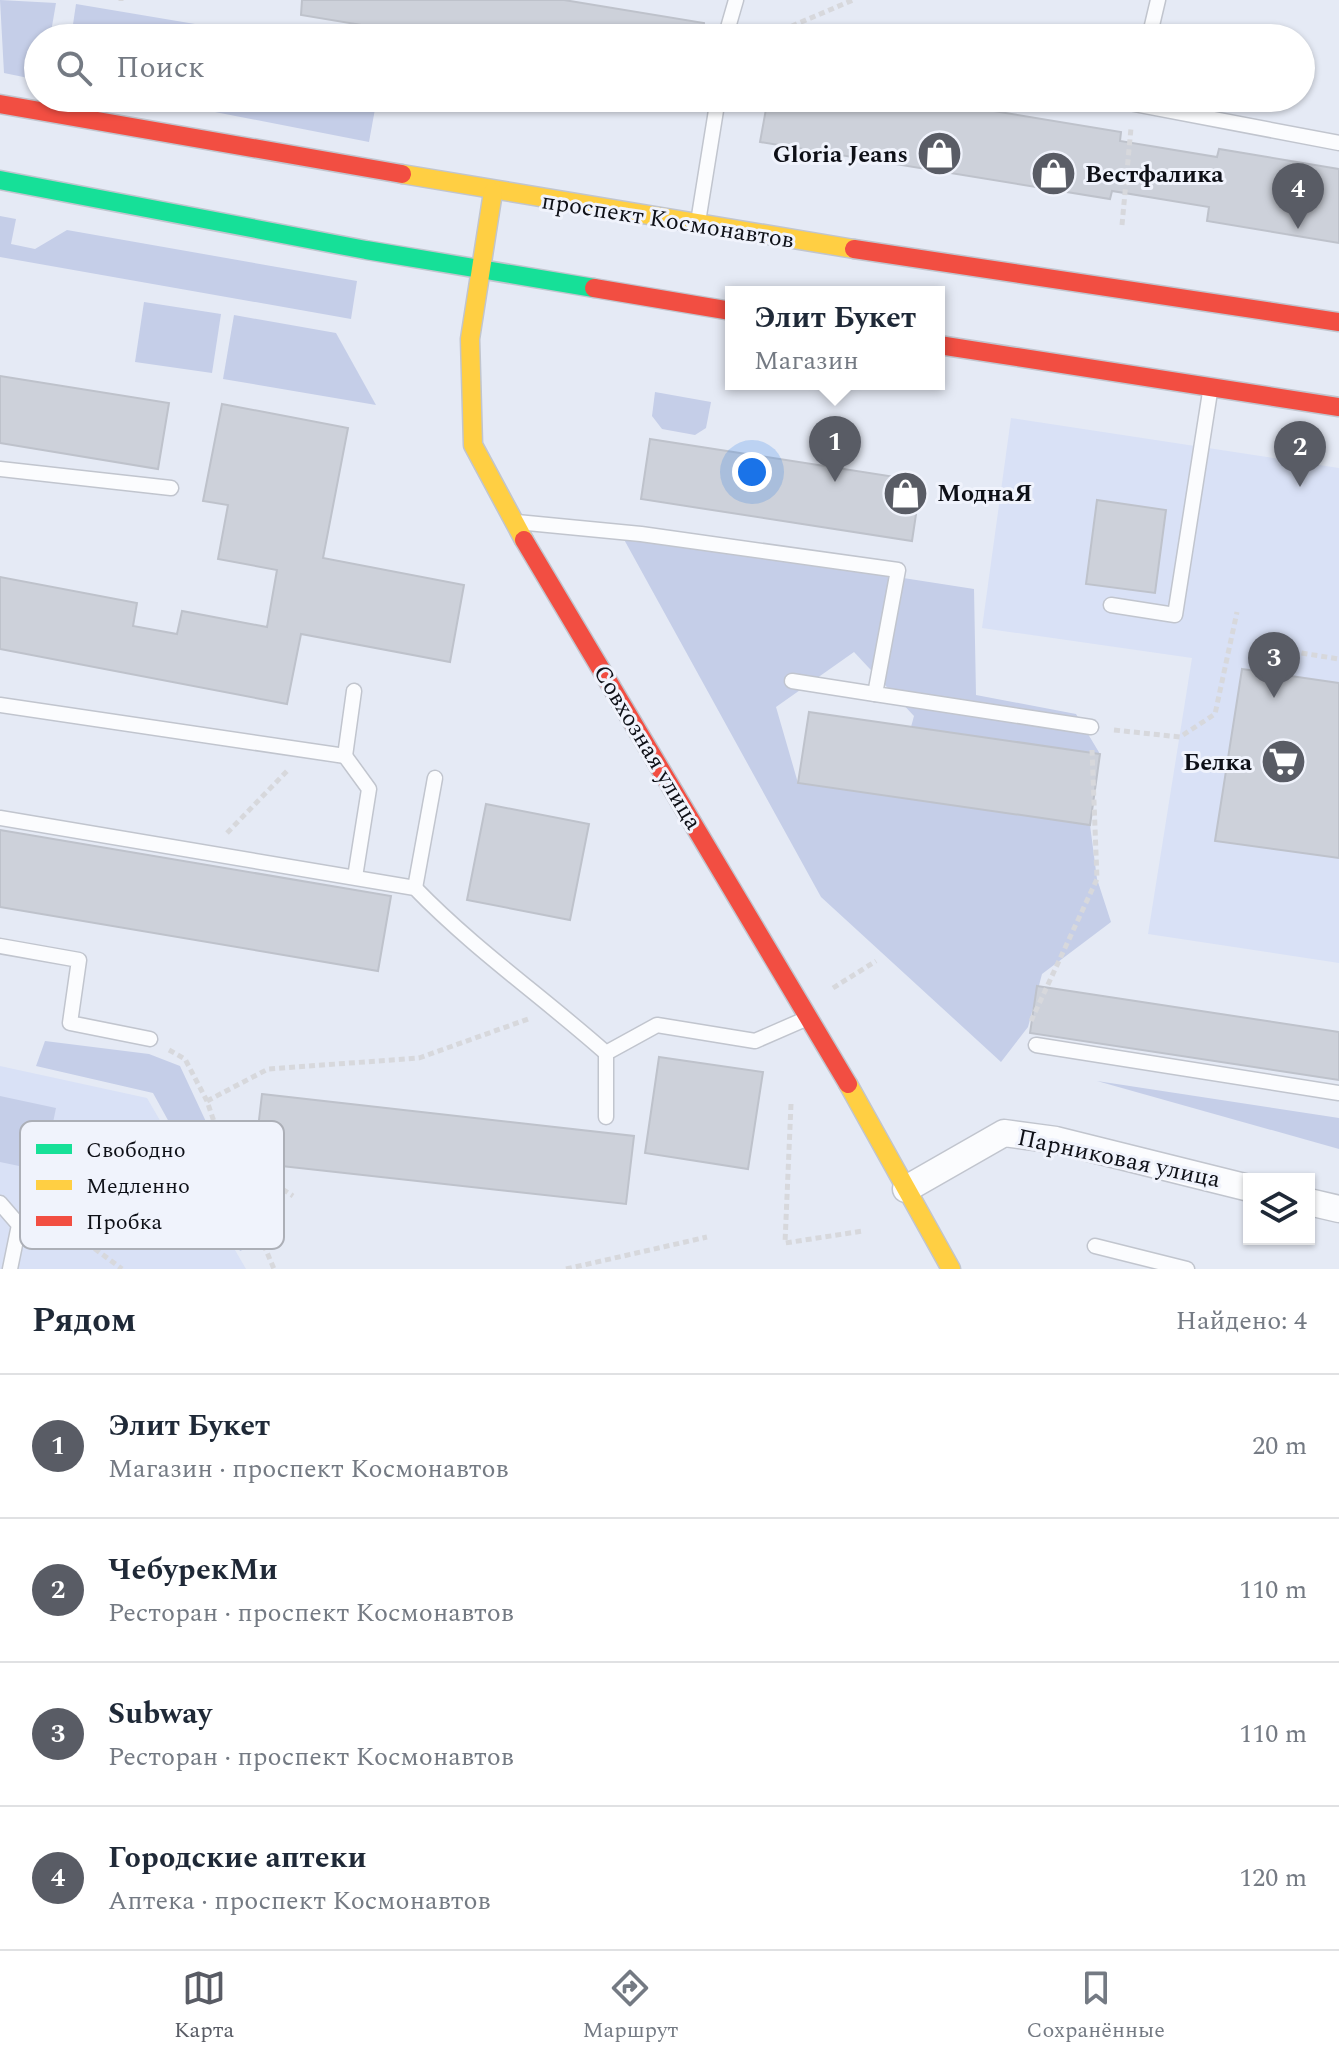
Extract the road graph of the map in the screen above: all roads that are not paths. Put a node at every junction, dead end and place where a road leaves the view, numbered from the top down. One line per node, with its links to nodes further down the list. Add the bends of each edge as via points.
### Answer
1 (736, 0): 3 (lane)
2 (1158, 0): 4 (lane)
3 (729, 24)
4 (1152, 24)
5 (0, 104): 6 (main road, проспект Космонавтов)
6 (24, 108)
7 (45, 112): 12 (main road, проспект Космонавтов)
8 (716, 112): 13 (lane)
9 (1188, 112): 10 (lane)
10 (1339, 143)
11 (0, 180): 14 (main road)
12 (493, 192): 13 (main road, проспект Космонавтов); 14 (main road, Совхозная улица)
13 (697, 226): 16 (main road, проспект Космонавтов)
14 (480, 269): 15 (main road); 22 (main road, Совхозная улица, via 470,339 473,445)
15 (725, 310)
16 (1339, 322)
17 (945, 346): 18 (main road)
18 (1211, 388): 19 (main road); 23 (lane, via 1175,615)
19 (1339, 407)
20 (0, 469): 21 (lane)
21 (171, 488)
22 (513, 522): 26 (lane, via 898,570); 35 (main road, Совхозная улица)
23 (1111, 605)
24 (792, 681): 26 (lane)
25 (354, 691): 29 (lane)
26 (875, 694): 28 (lane)
27 (0, 705): 29 (lane)
28 (1091, 727)
29 (345, 756): 32 (lane, via 369,789)
30 (435, 778): 33 (lane)
31 (0, 818): 32 (lane)
32 (355, 877): 33 (lane)
33 (415, 888): 38 (lane, via 455,930)
34 (0, 946): 36 (lane, via 79,960 70,1023)
35 (811, 1017): 38 (lane, via 755,1041 657,1025); 42 (main road, Совхозная улица)
36 (150, 1039)
37 (1036, 1045): 39 (lane)
38 (606, 1053): 40 (lane)
39 (1339, 1093)
40 (606, 1117)
41 (1243, 1187): 42 (street, Парниковая улица, via 1056,1140 1004,1133)
42 (906, 1189): 48 (main road, Совхозная улица)
43 (0, 1203): 47 (lane, via 19,1225)
44 (1315, 1203): 45 (street)
45 (1339, 1209)
46 (1095, 1246): 49 (lane)
47 (10, 1269)
48 (951, 1269)
49 (1187, 1269)

